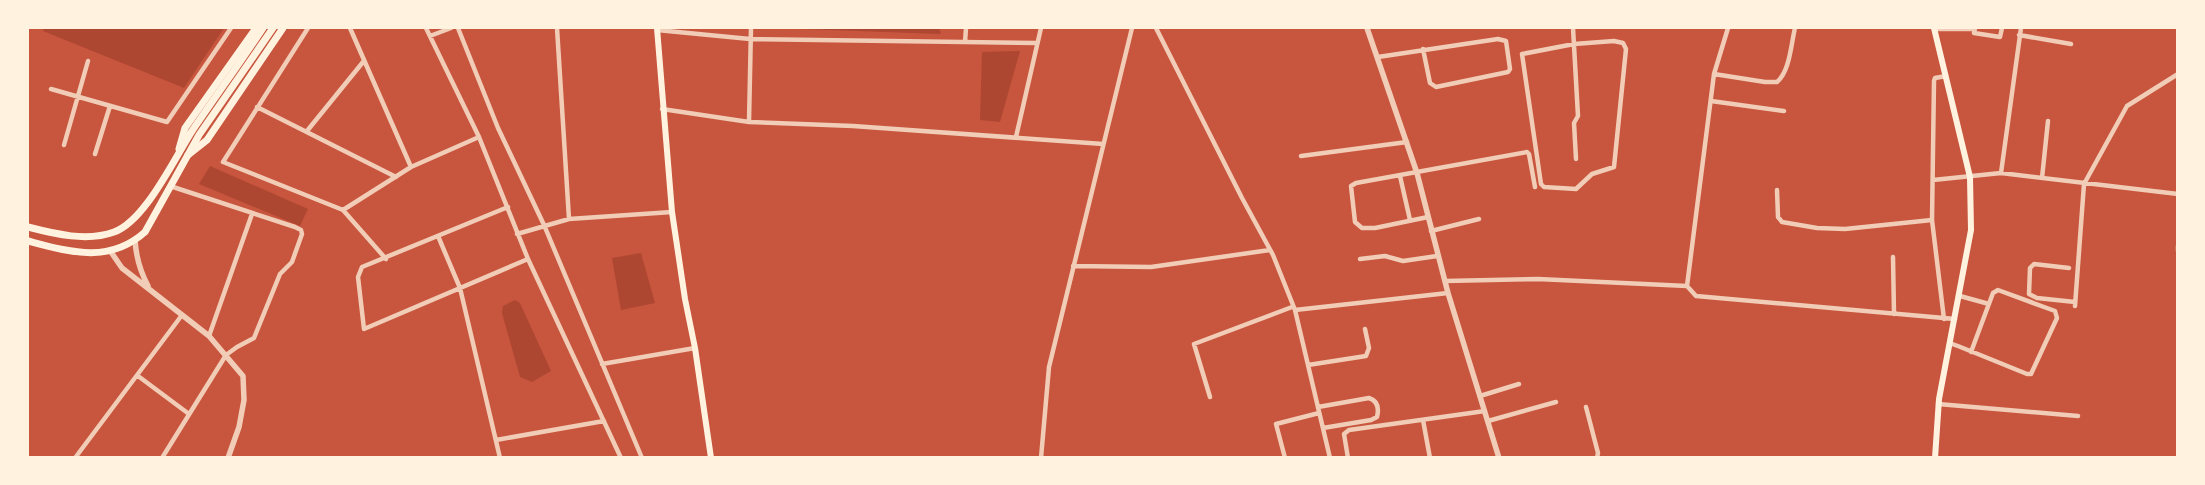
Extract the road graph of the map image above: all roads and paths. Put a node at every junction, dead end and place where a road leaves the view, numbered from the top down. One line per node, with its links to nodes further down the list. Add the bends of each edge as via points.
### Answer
1 (231, 28): 43 (street, via 167,122)
2 (256, 28): 57 (main road, via 185,128)
3 (263, 28): 50 (main road)
4 (273, 28): 50 (main road)
5 (283, 28): 57 (main road, via 207,140)
6 (308, 28): 44 (street)
7 (350, 28): 36 (street)
8 (426, 28): 27 (street)
9 (451, 28): 27 (street)
10 (458, 28): 82 (street, via 498,128)
11 (557, 28): 78 (street)
12 (751, 28): 28 (street)
13 (966, 28): 29 (street)
14 (1041, 28): 30 (street)
15 (1132, 28): 54 (street)
16 (1156, 28): 90 (street)
17 (1367, 28): 34 (street)
18 (1573, 28): 31 (street)
19 (1728, 28): 37 (street)
20 (1795, 28): 37 (street, via 1784,74 1777,82)
21 (1934, 28): 22 (street); 39 (main road)
22 (1975, 28): 23 (street, via 1974,33 2000,38)
23 (2002, 28)
24 (2021, 28): 26 (street)
25 (657, 29): 28 (street); 45 (main road)
26 (2019, 35): 32 (street); 62 (street)
27 (430, 36): 52 (street)
28 (750, 39): 29 (street); 48 (street)
29 (966, 42): 30 (street)
30 (1037, 43): 51 (street)
31 (1574, 44): 31 (street, via 1614,41 1626,49 1614,165 1610,170 1592,174 1576,189 1547,188 1541,184 1522,56); 59 (street, via 1578,116 1574,124)
32 (2071, 44)
33 (1423, 50): 33 (street, via 1430,83 1436,87 1510,69 1506,41 1502,39); 34 (street)
34 (1378, 56): 53 (street)
35 (88, 61): 41 (street)
36 (364, 62): 49 (street); 60 (street)
37 (1714, 74): 42 (street)
38 (2178, 74): 68 (street, via 2127,106)
39 (1946, 76): 65 (main road); 67 (street, via 1934,81)
40 (51, 89): 41 (street)
41 (78, 97): 43 (street); 55 (street)
42 (1711, 101): 46 (street); 103 (street)
43 (110, 106): 56 (street)
44 (257, 108): 49 (street); 74 (street, via 223,162)
45 (662, 109): 48 (street); 75 (main road)
46 (1784, 111)
47 (2048, 121): 66 (street)
48 (749, 122): 51 (street)
49 (306, 131): 64 (street)
50 (195, 134): 57 (main road)
51 (1016, 136): 54 (street)
52 (478, 137): 60 (street); 73 (street)
53 (1407, 142): 58 (street); 61 (street)
54 (1103, 144): 98 (street)
55 (64, 145)
56 (94, 154)
57 (181, 156): 69 (main road); 83 (main road, via 124,228 92,237)
58 (1301, 156)
59 (1576, 159)
60 (411, 167): 64 (street)
61 (1417, 173): 63 (street); 70 (street, via 1527,152); 77 (street)
62 (2000, 173): 65 (street); 66 (street)
63 (1400, 176): 80 (street); 80 (street, via 1351,186 1355,222 1362,228 1375,228)
64 (396, 177): 74 (street)
65 (1970, 177): 67 (street); 107 (main road, via 1971,230)
66 (2042, 178): 68 (street)
67 (1933, 180): 81 (street)
68 (2084, 184): 72 (street); 102 (street)
69 (170, 186): 76 (street); 87 (main road, via 144,232)
70 (1536, 187)
71 (1777, 190): 81 (street, via 1778,217 1782,222 1845,230)
72 (2178, 194)
73 (508, 207): 85 (street); 86 (street)
74 (343, 210): 94 (street)
75 (672, 212): 78 (street); 117 (main road)
76 (252, 214): 115 (street); 119 (street, via 302,230 302,234 292,262 280,274 254,338)
77 (1428, 217): 80 (street); 84 (street)
78 (570, 219): 82 (street)
79 (1479, 219): 84 (street)
80 (1410, 220)
81 (1932, 220): 112 (street)
82 (544, 225): 85 (street); 120 (street)
83 (28, 228)
84 (1431, 231): 93 (street)
85 (517, 234): 96 (street)
86 (438, 236): 94 (street); 104 (street)
87 (135, 240): 92 (main road); 105 (street, via 140,270)
88 (28, 242): 92 (main road, via 77,252)
89 (2178, 246): 91 (street)
90 (1270, 250): 98 (street, via 1151,267); 109 (street)
91 (2178, 251)
92 (111, 252): 105 (street, via 122,268)
93 (1438, 256): 97 (street, via 1403,261 1385,256); 100 (street)
94 (386, 258): 104 (street, via 359,271 364,329)
95 (1893, 258): 110 (street)
96 (528, 259): 104 (street); 135 (street)
97 (1360, 259)
98 (1073, 266): 146 (street, via 1049,367)
99 (2069, 268): 102 (street, via 2034,264 2030,268 2029,294 2075,304)
100 (1445, 281): 103 (street, via 1538,279); 106 (street)
101 (2071, 281): 102 (street)
102 (2077, 281)
103 (1687, 286): 110 (street, via 1696,296)
104 (460, 288): 138 (street)
105 (151, 290): 111 (street)
106 (1448, 293): 109 (street); 124 (street)
107 (1960, 296): 108 (street); 113 (main road)
108 (1989, 304): 118 (street); 118 (street, via 1993,293 2000,290 2054,311 2057,318 2031,374)
109 (1294, 308): 121 (street); 125 (street, via 1194,344)
110 (1894, 314): 112 (street)
111 (182, 315): 115 (street); 122 (street)
112 (1944, 319): 113 (street)
113 (1955, 319): 116 (main road)
114 (1365, 330): 121 (street, via 1369,348 1366,356)
115 (209, 336): 119 (street)
116 (1950, 344): 118 (street); 127 (main road)
117 (695, 348): 120 (street); 145 (main road)
118 (1971, 352)
119 (226, 356): 132 (street); 141 (street, via 243,376 244,400)
120 (602, 364): 144 (street)
121 (1308, 365): 128 (street)
122 (138, 376): 132 (street); 139 (street)
123 (1519, 384): 124 (street)
124 (1480, 396): 130 (street)
125 (1210, 397)
126 (1556, 402): 136 (street)
127 (1938, 404): 133 (street); 153 (main road)
128 (1318, 407): 131 (street); 137 (street, via 1369,398 1377,404 1379,411 1377,417 1370,420)
129 (1586, 407): 152 (street)
130 (1485, 411): 134 (street); 136 (street)
131 (1319, 413): 137 (street); 147 (street, via 1276,424)
132 (189, 414): 140 (street)
133 (2078, 416)
134 (1423, 420): 149 (street, via 1349,430 1344,434); 150 (street)
135 (604, 421): 138 (street); 143 (street)
136 (1488, 421): 151 (street)
137 (1323, 428): 148 (street)
138 (496, 440): 142 (street)
139 (75, 458)
140 (162, 458)
141 (228, 458)
142 (500, 458)
143 (621, 458)
144 (642, 458)
145 (711, 458)
146 (1041, 458)
147 (1285, 458)
148 (1330, 458)
149 (1348, 458)
150 (1430, 458)
151 (1499, 458)
152 (1597, 458)
153 (1935, 458)

